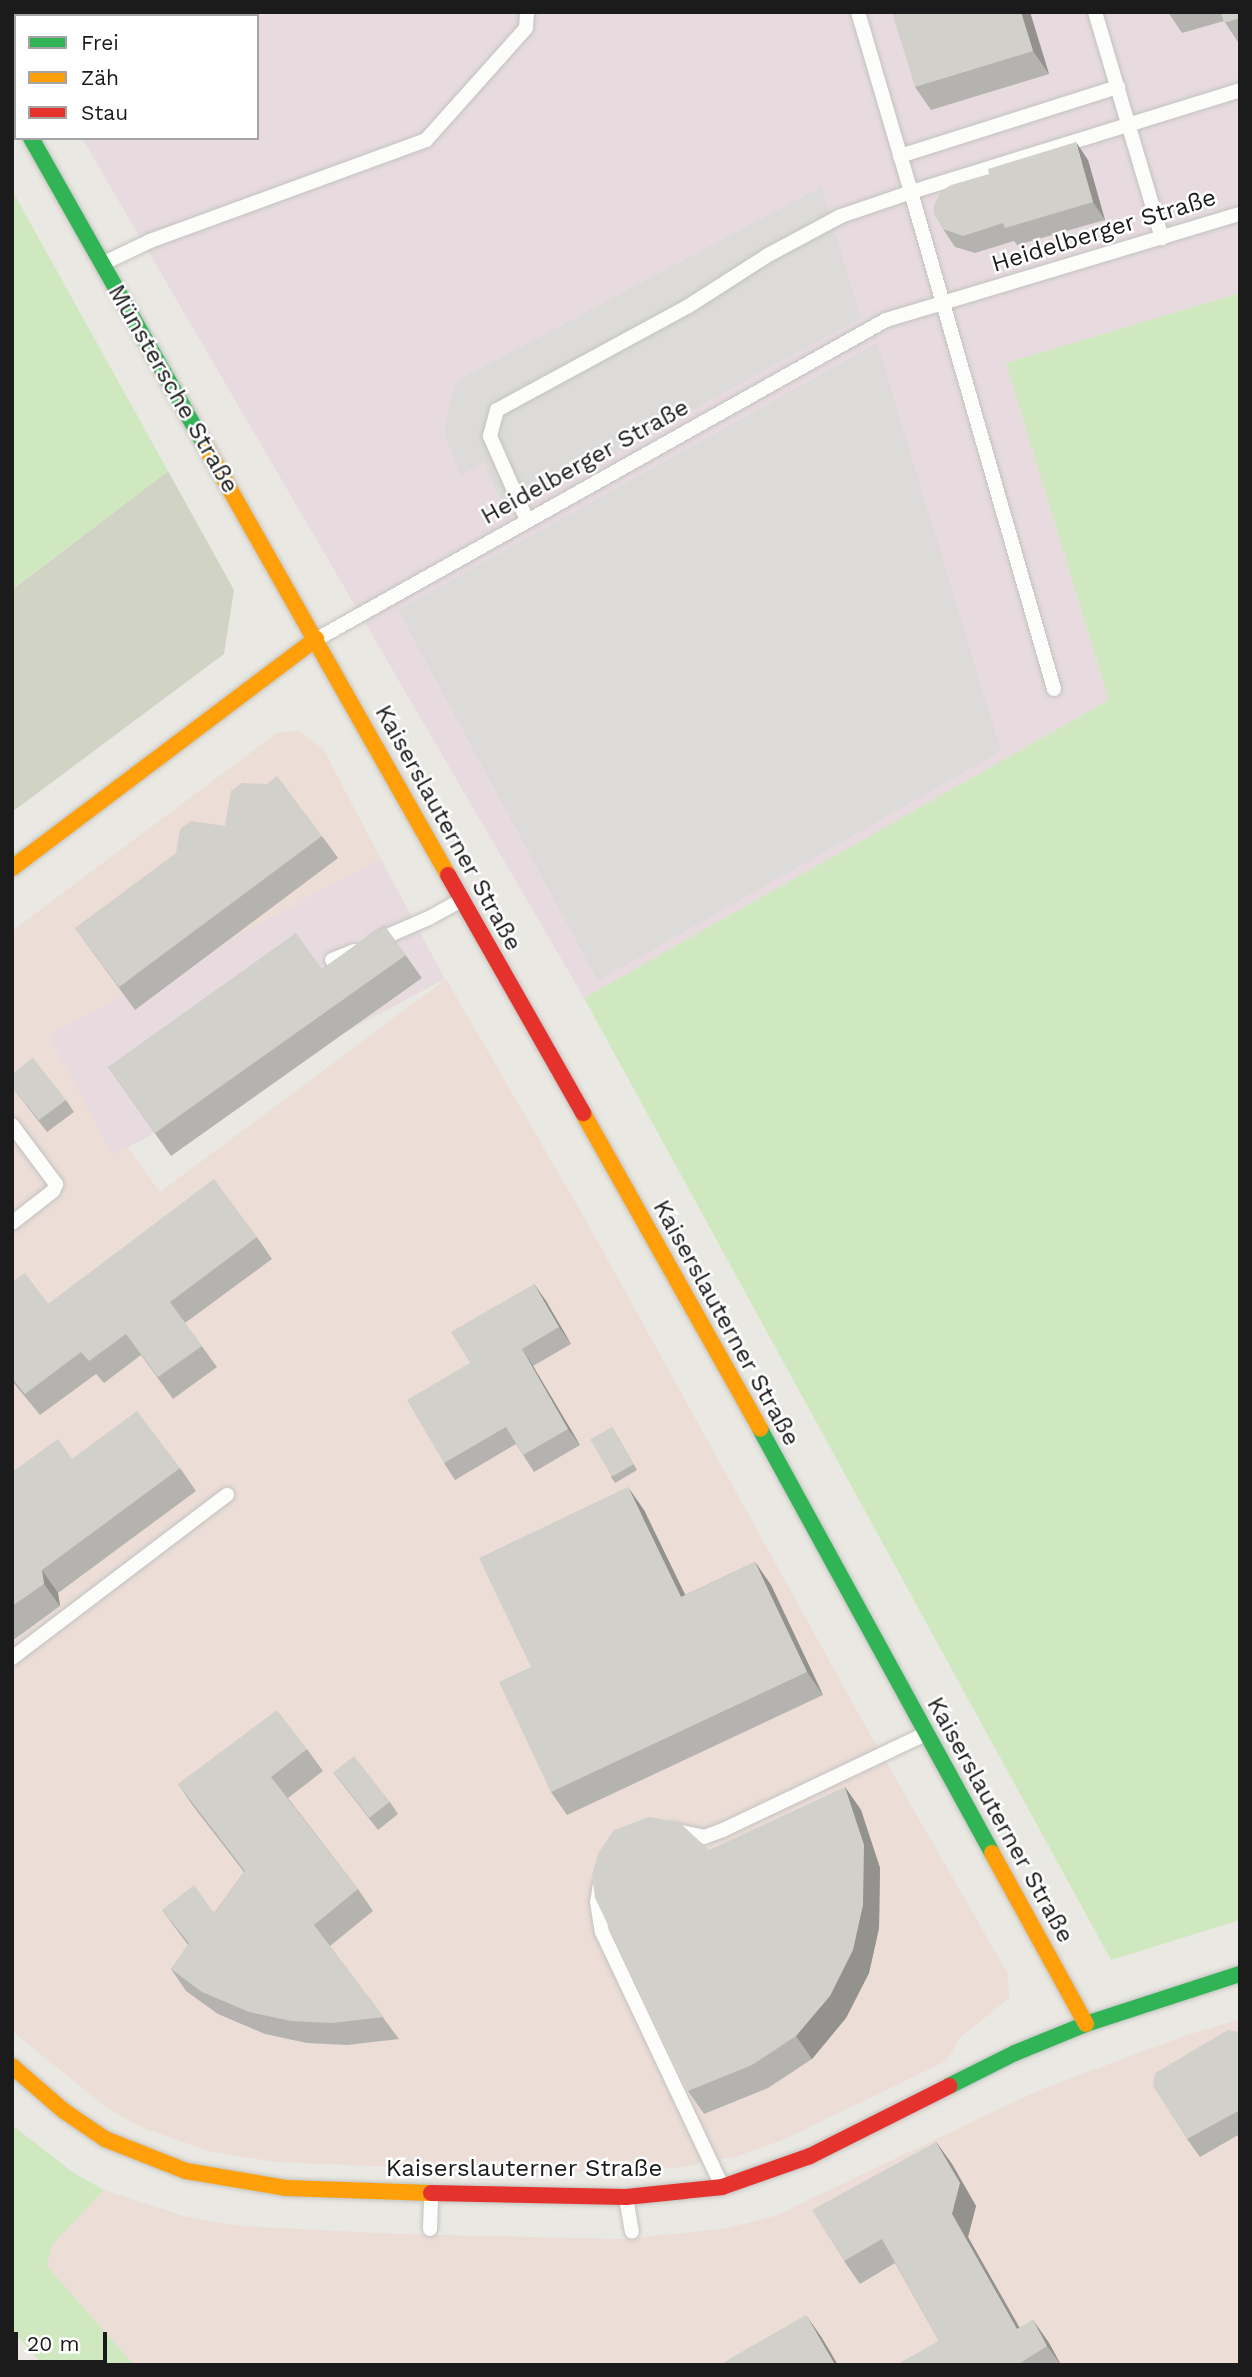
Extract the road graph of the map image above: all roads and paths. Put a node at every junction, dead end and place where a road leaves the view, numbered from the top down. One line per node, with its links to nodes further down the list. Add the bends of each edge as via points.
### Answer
1 (527, 12): 12 (lane, via 526,28 426,140 150,241)
2 (858, 12): 8 (lane)
3 (1095, 12): 4 (lane)
4 (1118, 88): 6 (lane); 8 (lane)
5 (1240, 90): 6 (lane)
6 (1129, 124): 9 (lane); 11 (lane)
7 (32, 140): 12 (street, Münstersche Straße)
8 (900, 156): 9 (lane)
9 (911, 192): 13 (lane); 14 (lane, via 841,216 687,307 497,410 490,436)
10 (1240, 214): 11 (lane, Heidelberger Straße)
11 (1163, 238): 13 (lane, Heidelberger Straße)
12 (101, 264): 15 (street, Münstersche Straße)
13 (942, 303): 14 (lane, Heidelberger Straße, via 863,332); 16 (lane)
14 (527, 520): 15 (lane, Heidelberger Straße)
15 (316, 639): 17 (street, Heidelberger Straße); 18 (street, Kaiserslauterner Straße)
16 (1055, 690)
17 (12, 868)
18 (462, 899): 19 (lane); 24 (street, Kaiserslauterner Straße, via 721,1357)
19 (332, 960)
20 (12, 1125): 21 (lane, via 56,1184)
21 (12, 1223)
22 (227, 1495): 23 (lane)
23 (12, 1658)
24 (926, 1733): 25 (lane, via 704,1837 685,1831); 28 (street, Kaiserslauterner Straße)
25 (652, 1833)
26 (602, 1874): 30 (lane, via 597,1902 602,1932)
27 (1240, 1974): 28 (street)
28 (1086, 2024): 30 (street, Kaiserslauterner Straße, via 961,2078 810,2156)
29 (12, 2066): 31 (street, Kaiserslauterner Straße, via 64,2111 105,2138 186,2171 286,2188)
30 (722, 2187): 32 (street, Kaiserslauterner Straße)
31 (431, 2194): 32 (street, Kaiserslauterner Straße); 33 (lane)
32 (626, 2197): 34 (lane)
33 (430, 2229)
34 (632, 2231)

